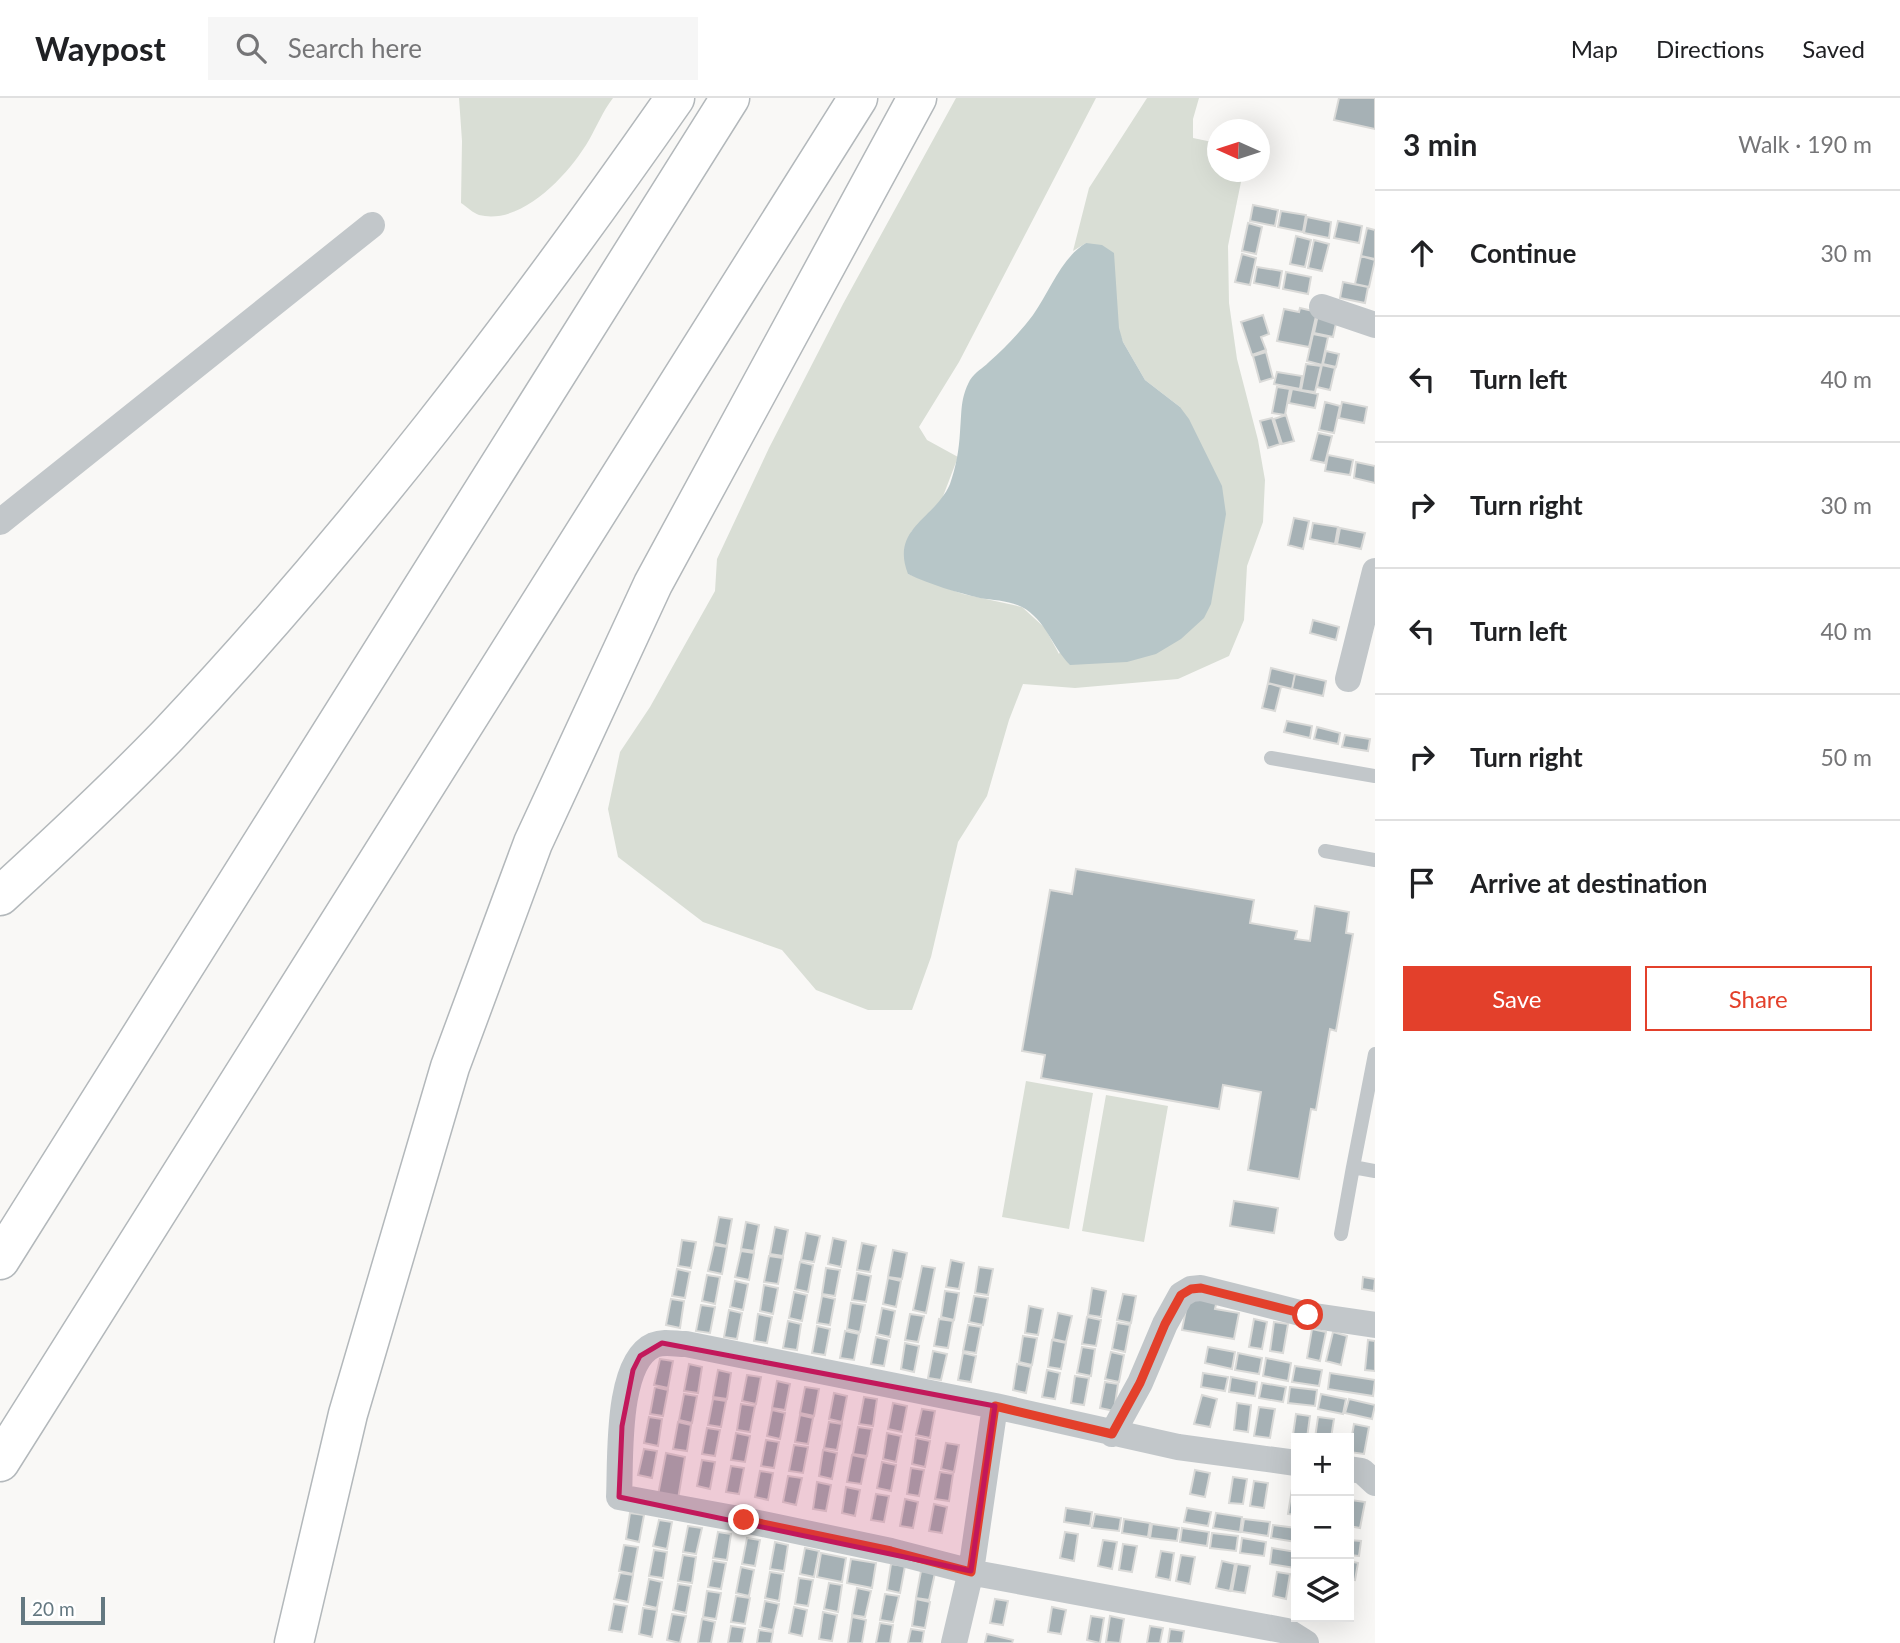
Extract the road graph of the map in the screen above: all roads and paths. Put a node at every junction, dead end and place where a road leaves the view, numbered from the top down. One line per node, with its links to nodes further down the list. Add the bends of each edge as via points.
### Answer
1 (674, 98): 15 (highway, via 500,338 264,630 167,736)
2 (730, 98): 20 (highway)
3 (859, 98): 24 (highway)
4 (917, 98): 29 (highway, via 653,584 533,842 450,1067 348,1415)
5 (372, 225): 8 (street)
6 (1322, 307): 7 (street)
7 (1375, 325)
8 (0, 522)
9 (1375, 571): 10 (street)
10 (1348, 679)
11 (1271, 758): 12 (lane)
12 (1375, 776)
13 (1325, 851): 14 (lane)
14 (1375, 860)
15 (0, 896)
16 (1375, 1054): 17 (lane)
17 (1353, 1167): 18 (lane); 19 (lane)
18 (1375, 1171)
19 (1341, 1234)
20 (0, 1260)
21 (1375, 1325): 23 (street, via 1308,1315 1201,1288 1185,1292)
22 (995, 1406): 23 (street); 28 (street); 28 (street, via 662,1343 640,1356 626,1396 619,1497 891,1551)
23 (1112, 1434): 25 (street)
24 (0, 1462)
25 (1291, 1462)
26 (1354, 1470): 27 (street)
27 (1375, 1483)
28 (971, 1572): 30 (street); 31 (street, via 1287,1631)
29 (294, 1643)
30 (954, 1643)
31 (1306, 1643)

